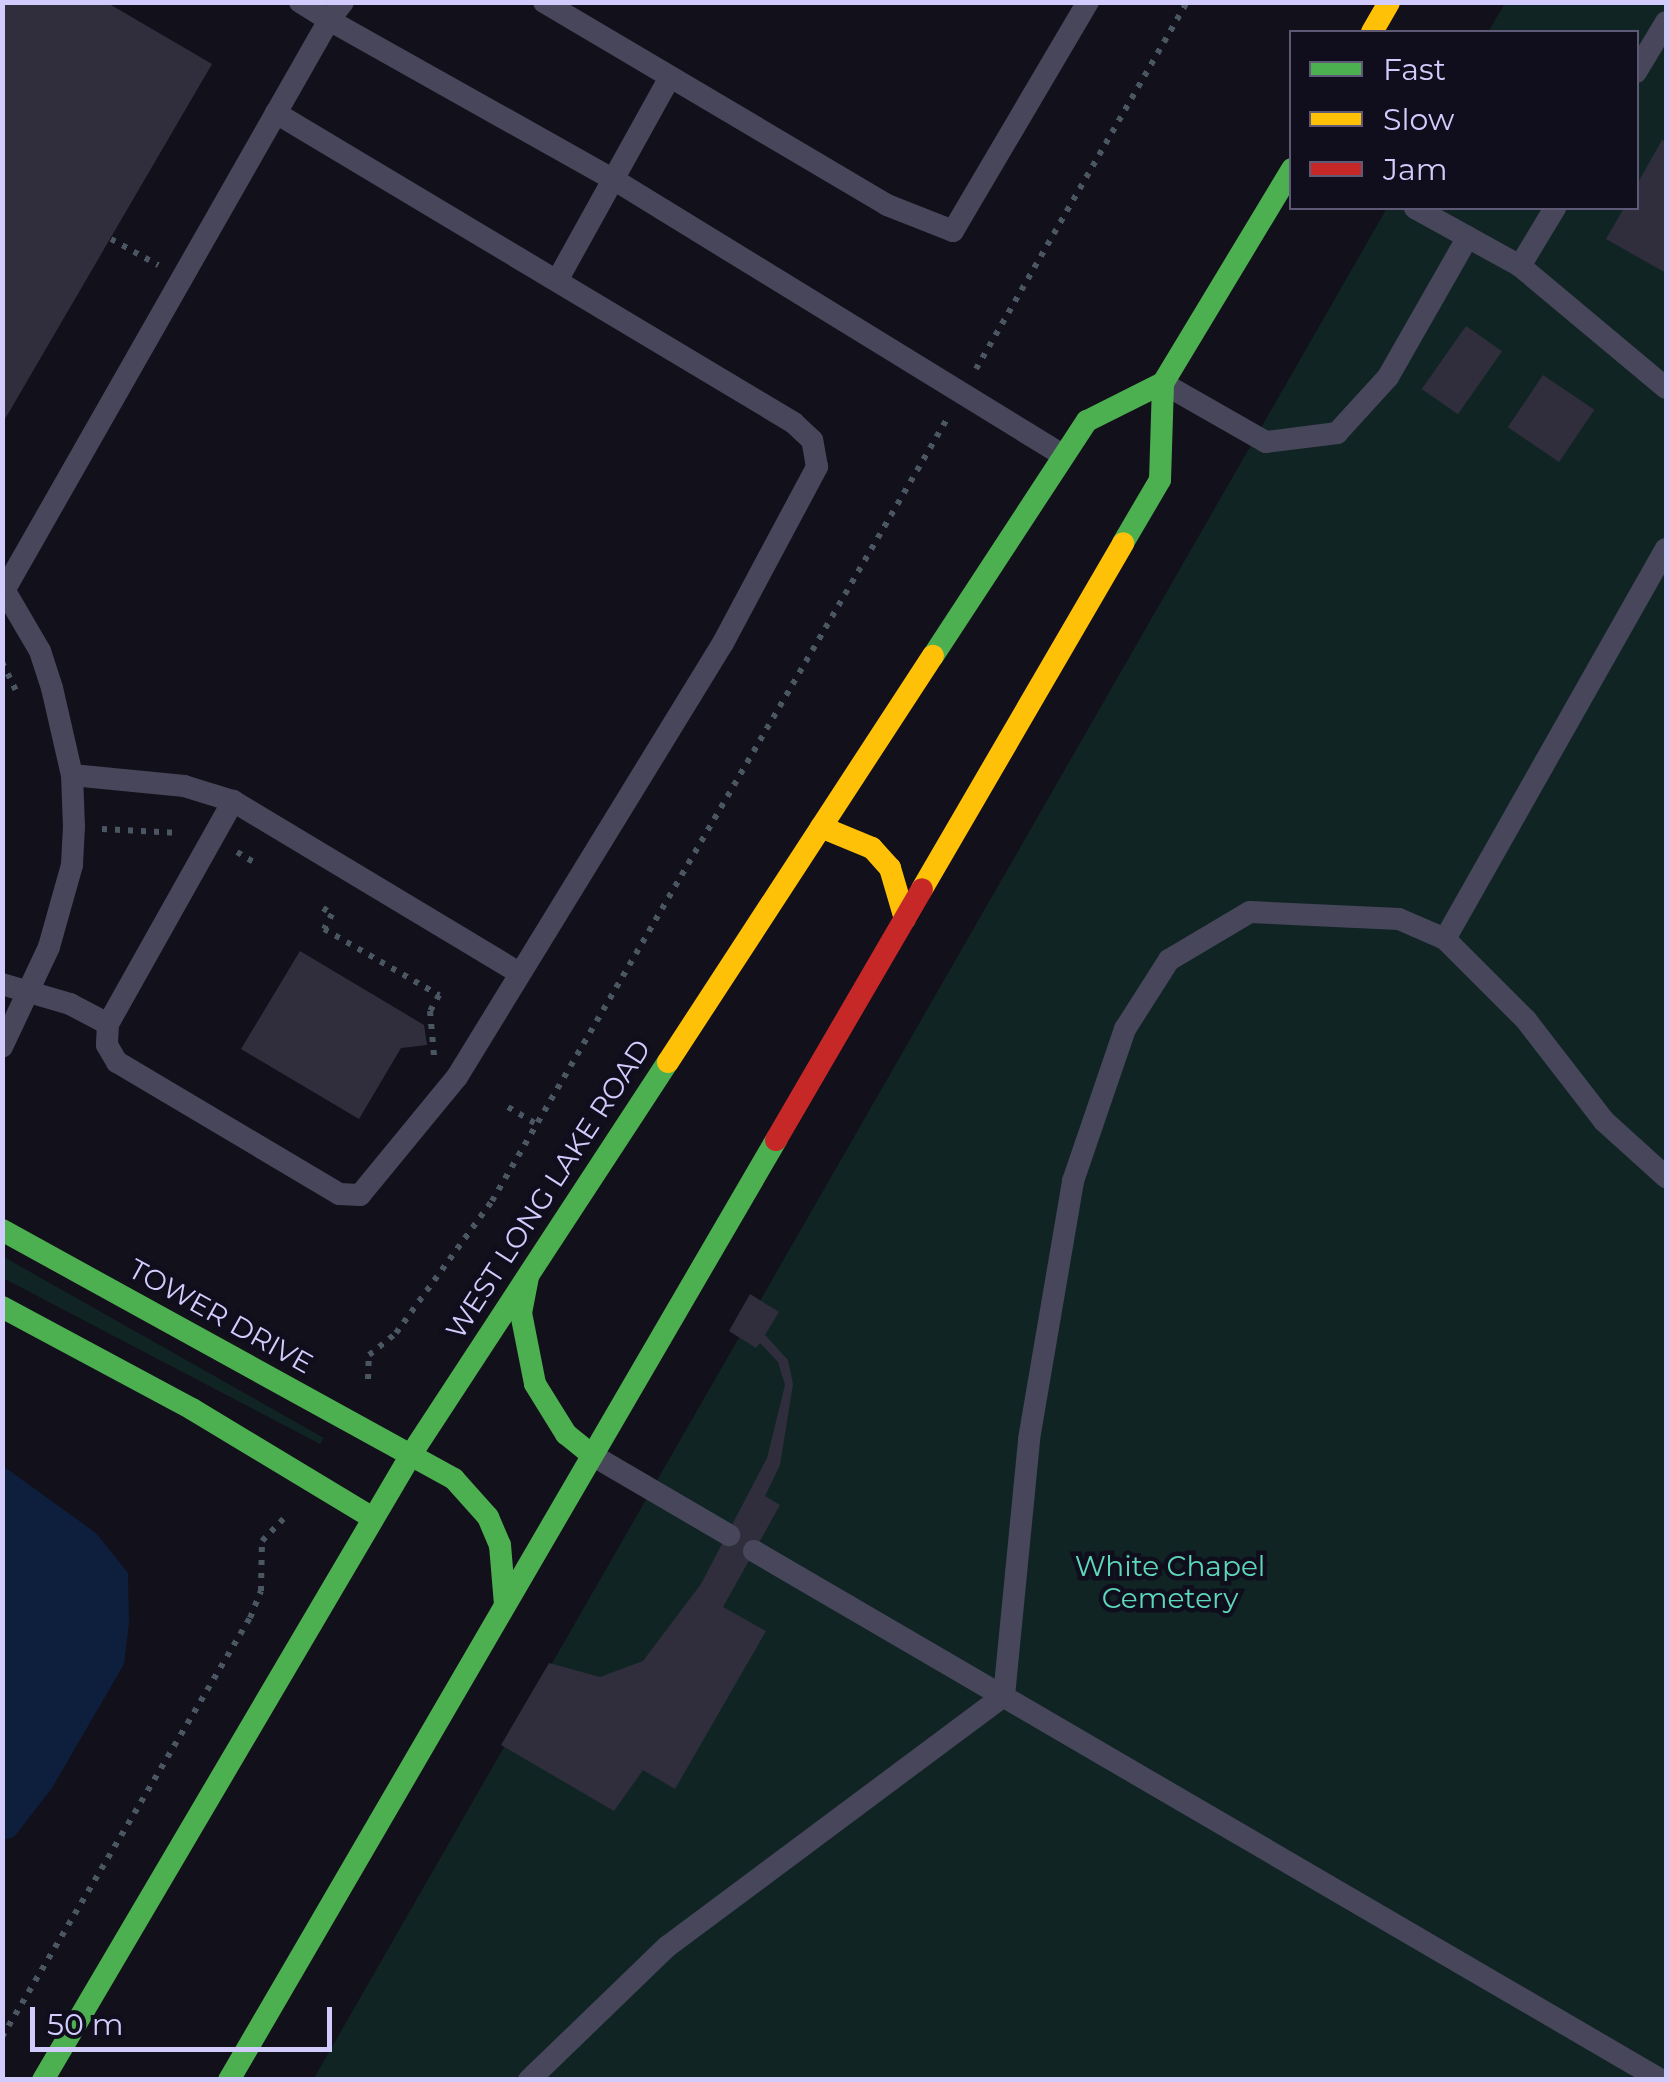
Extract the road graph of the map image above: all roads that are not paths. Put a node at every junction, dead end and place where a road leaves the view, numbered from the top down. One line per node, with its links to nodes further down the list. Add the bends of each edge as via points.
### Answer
1 (300, 2): 5 (lane)
2 (544, 2): 9 (lane)
3 (1088, 2): 9 (lane, via 953,231 887,205)
4 (1389, 2): 7 (main road)
5 (336, 11): 10 (lane); 12 (lane)
6 (1666, 22): 8 (lane)
7 (1373, 30)
8 (1650, 64)
9 (670, 77): 12 (lane)
10 (276, 113): 17 (lane); 22 (lane)
11 (1289, 173): 18 (main road)
12 (618, 182): 17 (lane); 20 (lane)
13 (1418, 210): 15 (lane)
14 (1554, 210): 16 (lane)
15 (1468, 237): 16 (lane); 18 (lane, via 1388,376 1337,433 1266,442)
16 (1520, 266): 19 (lane)
17 (558, 279): 28 (lane, via 794,423 812,440 817,467 723,643)
18 (1163, 383): 20 (main road, WEST LONG LAKE ROAD, via 1088,421); 26 (main road, via 1160,480)
19 (1666, 388)
20 (1064, 456): 25 (main road, WEST LONG LAKE ROAD)
21 (1666, 549): 27 (lane)
22 (4, 587): 23 (lane, via 40,651)
23 (72, 775): 24 (lane, via 184,786); 30 (lane, via 72,865)
24 (233, 801): 28 (lane); 31 (lane)
25 (822, 828): 26 (main road, via 872,848 890,868); 35 (main road, WEST LONG LAKE ROAD)
26 (905, 919): 38 (main road)
27 (1445, 939): 33 (lane, via 1526,1020 1604,1121); 43 (lane, via 1400,919 1250,912 1168,960 1126,1028 1073,1180 1047,1306)
28 (518, 972): 31 (lane, via 457,1077 360,1196 338,1194 118,1062 106,1045)
29 (2, 984): 30 (lane)
30 (28, 993): 31 (lane); 32 (lane)
31 (108, 1024)
32 (2, 1047)
33 (1666, 1177)
34 (2, 1230): 37 (main road, TOWER DRIVE)
35 (530, 1269): 37 (main road, WEST LONG LAKE ROAD); 38 (main road, via 520,1313 534,1384 566,1434)
36 (2, 1307): 39 (main road, via 192,1409)
37 (412, 1453): 39 (main road, WEST LONG LAKE ROAD); 42 (main road, TOWER DRIVE, via 454,1479 488,1517 500,1545)
38 (592, 1455): 40 (lane); 42 (main road)
39 (373, 1518): 44 (main road, WEST LONG LAKE ROAD)
40 (728, 1534)
41 (754, 1551): 43 (lane)
42 (505, 1605): 45 (main road)
43 (1004, 1696): 46 (lane, via 668,1946); 47 (lane)
44 (43, 2080)
45 (228, 2080)
46 (529, 2080)
47 (1662, 2080)

